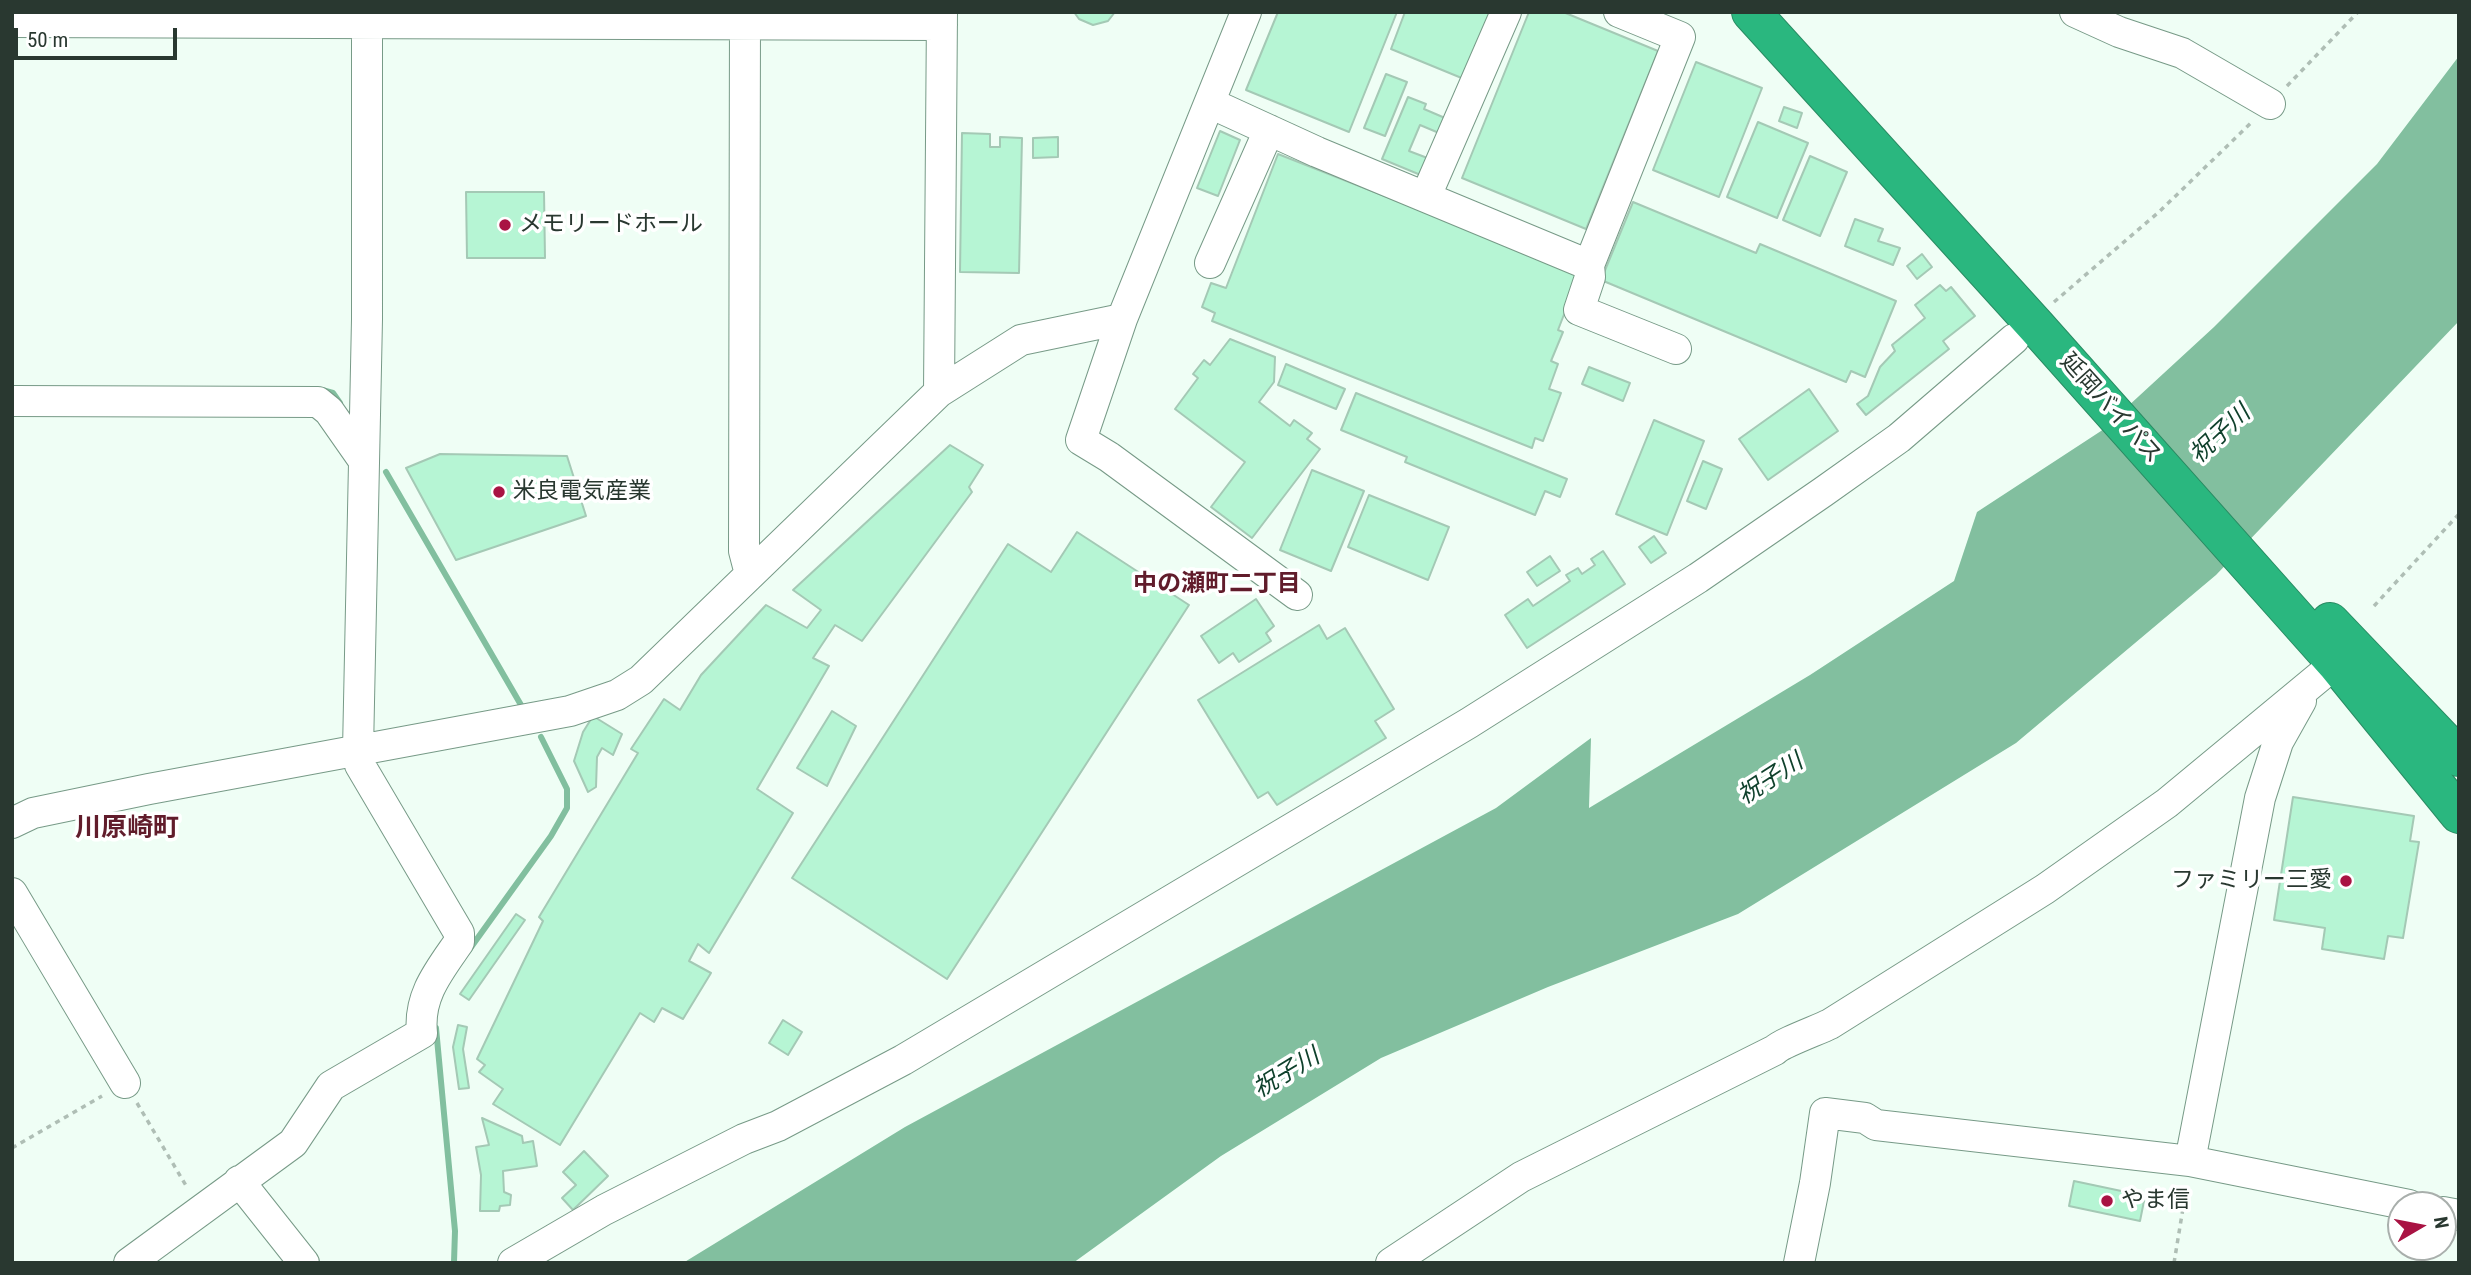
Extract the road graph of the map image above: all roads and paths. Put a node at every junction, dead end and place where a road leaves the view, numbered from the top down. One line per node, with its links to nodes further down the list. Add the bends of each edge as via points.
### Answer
1 (1247, 12): 12 (street)
2 (1506, 12): 15 (street)
3 (1619, 12): 17 (street, via 1679,37)
4 (1751, 12): 19 (highway, 延岡バイパス)
5 (1784, 12): 19 (highway, 延岡バイパス)
6 (2075, 12): 13 (street, via 2182,53)
7 (2358, 12): 13 (path)
8 (367, 17): 9 (street); 11 (street); 23 (street)
9 (745, 18): 10 (street); 25 (street, via 744,551)
10 (942, 19): 21 (street)
11 (12, 22)
12 (1210, 103): 14 (street); 18 (street)
13 (2269, 104): 19 (path, via 2160,211)
14 (1269, 130): 15 (street); 16 (street)
15 (1426, 196): 17 (street)
16 (1210, 263)
17 (1589, 265): 20 (street, via 1590,277 1578,310)
18 (1122, 319): 21 (street, via 1021,340); 26 (street, via 1081,440)
19 (2038, 320): 28 (highway, 延岡バイパス); 42 (street, via 1899,438 1823,492 1698,578 1469,723 903,1060 604,1210)
20 (1676, 349)
21 (939, 392): 25 (street)
22 (12, 401): 23 (street, via 318,402)
23 (364, 461): 29 (street)
24 (2459, 514): 27 (path)
25 (750, 574): 29 (street, via 641,680 617,695 570,711)
26 (1297, 595)
27 (2374, 606)
28 (2330, 653): 30 (highway, 延岡バイパス); 31 (highway, 延岡バイパス); 36 (street, via 2278,742 2260,798); 43 (street, via 2167,803 2045,888 1830,1024 1521,1177)
29 (358, 750): 32 (street, via 56,808); 37 (street, via 360,765 459,933 459,942 428,988 420,1017 422,1033 331,1086 293,1143)
30 (2459, 757)
31 (2459, 814)
32 (12, 823)
33 (12, 893): 34 (street)
34 (125, 1083): 35 (path); 39 (path)
35 (12, 1148)
36 (2190, 1161): 38 (street); 44 (street, via 1877,1125 1865,1118 1825,1113); 45 (path)
37 (239, 1181): 39 (street); 41 (street)
38 (2387, 1201)
39 (200, 1209): 40 (street)
40 (129, 1263)
41 (304, 1263)
42 (513, 1263)
43 (1391, 1263)
44 (1799, 1263)
45 (2174, 1263)

